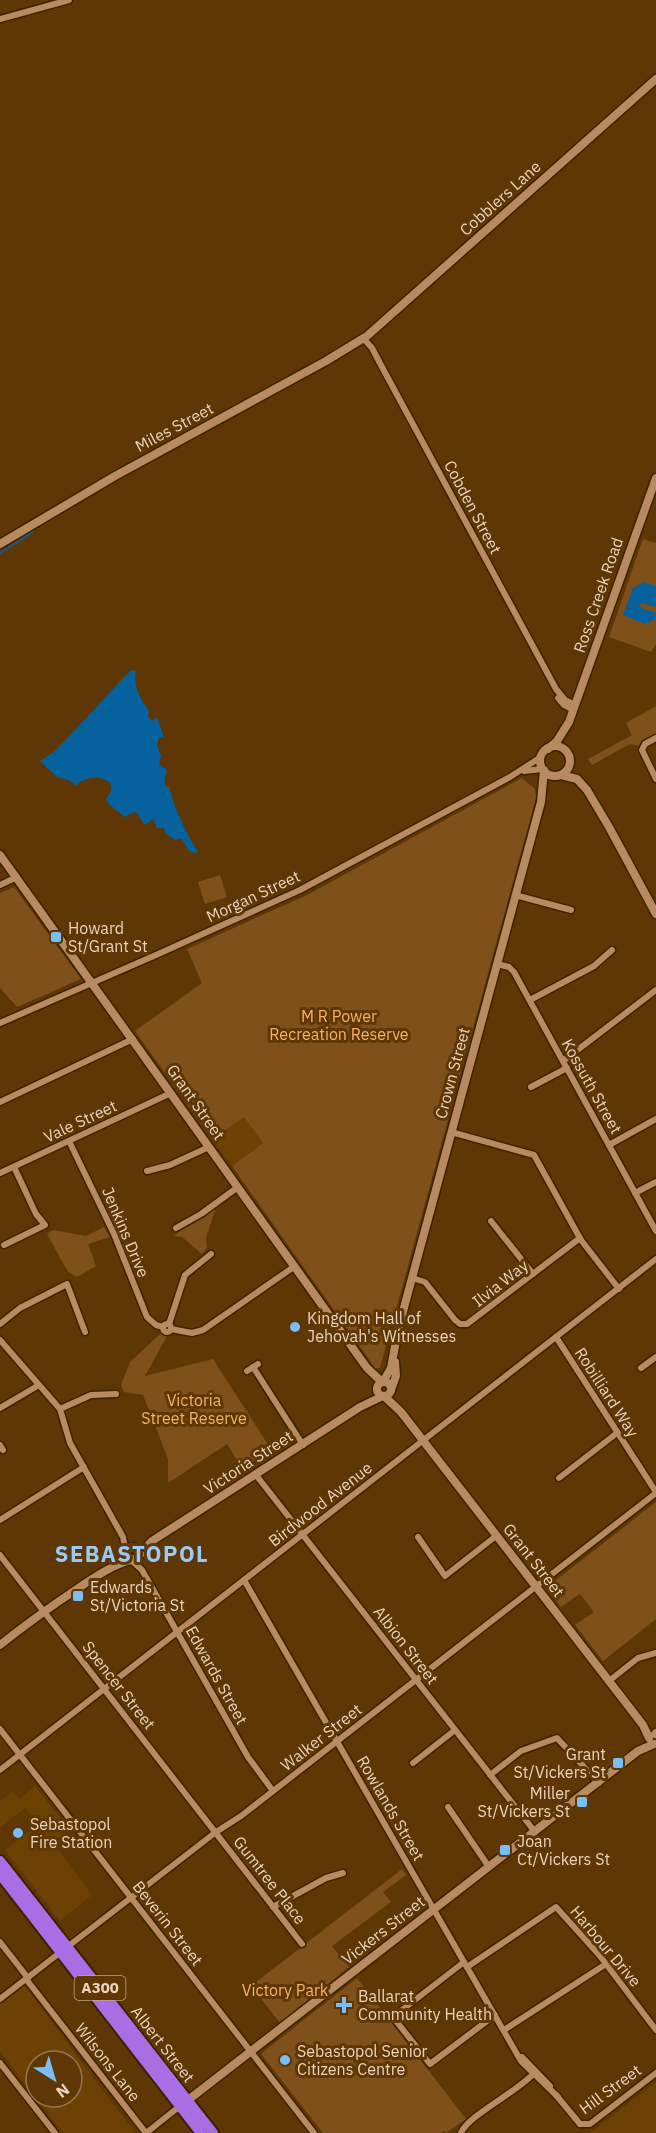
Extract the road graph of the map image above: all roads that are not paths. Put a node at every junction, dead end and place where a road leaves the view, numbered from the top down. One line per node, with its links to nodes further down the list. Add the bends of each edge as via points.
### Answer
1 (69, 0): 2 (street)
2 (0, 19)
3 (656, 79): 4 (street, Cobblers Lane)
4 (364, 339): 6 (street, Miles Street); 7 (street, Cobden Street, via 561,703)
5 (656, 478): 7 (street, Ross Creek Road)
6 (0, 544)
7 (574, 708): 8 (street, Ross Creek Road)
8 (569, 722): 10 (street); 11 (street)
9 (656, 738): 16 (street, via 645,744 642,751)
10 (548, 749): 11 (street, via 558,747); 12 (street)
11 (569, 756): 14 (street, via 568,770); 18 (street, via 589,785)
12 (541, 757): 13 (street); 15 (street, Morgan Street)
13 (543, 770): 14 (street); 15 (street, Morgan Street, via 527,770); 17 (street, Crown Street)
14 (559, 776): 17 (street, Crown Street); 18 (street, via 574,778 582,784)
15 (510, 777): 27 (street, Morgan Street, via 300,890)
16 (656, 779)
17 (541, 802): 22 (street, Crown Street)
18 (609, 827): 23 (street)
19 (0, 855): 20 (street, Grant Street)
20 (17, 877): 21 (street); 27 (street, Grant Street)
21 (0, 885)
22 (515, 895): 24 (street); 26 (street, Crown Street)
23 (655, 907)
24 (571, 910)
25 (612, 950): 29 (street, via 594,966)
26 (496, 964): 29 (street, Kossuth Street, via 512,968); 38 (street, Crown Street)
27 (93, 983): 30 (street, Morgan Street); 31 (street, Grant Street)
28 (656, 990): 32 (street)
29 (530, 1000): 32 (street, Kossuth Street)
30 (0, 1023)
31 (133, 1039): 35 (street, Grant Street); 36 (street)
32 (563, 1061): 33 (street, Kossuth Street)
33 (567, 1068): 34 (street); 40 (street, Kossuth Street)
34 (531, 1088)
35 (171, 1093): 39 (street, Vale Street); 41 (street, Grant Street)
36 (0, 1102)
37 (656, 1119): 40 (street)
38 (451, 1132): 51 (street, via 534,1155); 57 (street, Crown Street)
39 (69, 1141): 42 (street, Vale Street); 60 (street, Jenkins Drive, via 114,1234 147,1317 156,1325)
40 (609, 1145): 47 (street, Kossuth Street)
41 (209, 1147): 43 (street); 46 (street, Grant Street)
42 (14, 1167): 44 (street, Vale Street); 52 (street, via 45,1225)
43 (147, 1171)
44 (0, 1173)
45 (656, 1182): 47 (street)
46 (238, 1187): 49 (street); 55 (street, Grant Street)
47 (635, 1193): 50 (street, Kossuth Street)
48 (491, 1221): 56 (street)
49 (176, 1228)
50 (656, 1231)
51 (580, 1238): 56 (street, Ilvia Way); 58 (street)
52 (4, 1245)
53 (211, 1254): 60 (street, via 185,1275)
54 (656, 1259): 58 (street, Birdwood Avenue)
55 (295, 1266): 60 (street, via 203,1330 192,1333); 68 (street, Grant Street)
56 (533, 1274): 57 (street, Ilvia Way, via 465,1325 455,1320 424,1282)
57 (412, 1278): 68 (street, Crown Street)
58 (619, 1289): 62 (street, Birdwood Avenue)
59 (0, 1324): 61 (street, via 19,1309 67,1284)
60 (168, 1327)
61 (85, 1332)
62 (556, 1337): 72 (street, Robilliard Way); 73 (street, Birdwood Avenue)
63 (0, 1340): 67 (street)
64 (656, 1358): 66 (street)
65 (253, 1367): 74 (street)
66 (641, 1368)
67 (39, 1385): 70 (street); 71 (street)
68 (383, 1390): 73 (street, Grant Street); 74 (street, Victoria Street)
69 (116, 1394): 71 (street, via 87,1396)
70 (0, 1408)
71 (60, 1409): 75 (street, via 69,1441)
72 (617, 1433): 77 (street); 78 (street, Robilliard Way)
73 (423, 1441): 80 (street, Birdwood Avenue); 81 (street, Grant Street)
74 (303, 1445): 76 (street, Victoria Street)
75 (84, 1467): 79 (street); 83 (street)
76 (256, 1475): 80 (street, Albion Street); 83 (street, Victoria Street)
77 (559, 1478)
78 (656, 1493): 86 (street, Walker Street)
79 (0, 1520)
80 (303, 1534): 85 (street, Birdwood Avenue); 91 (street, Albion Street)
81 (496, 1536): 82 (street, via 445,1576); 86 (street, Grant Street)
82 (418, 1537)
83 (132, 1554): 87 (street, Victoria Street); 88 (street, Edwards Street)
84 (0, 1555): 87 (street, Spencer Street)
85 (244, 1580): 88 (street, Birdwood Avenue); 97 (street, Rowlands Street)
86 (536, 1587): 91 (street, Walker Street); 92 (street, Grant Street)
87 (43, 1611): 89 (street, Victoria Street); 93 (street, Spencer Street)
88 (178, 1633): 93 (street, Birdwood Avenue); 103 (street, Edwards Street, via 248,1757)
89 (0, 1645)
90 (656, 1653): 92 (street, via 638,1658)
91 (416, 1680): 95 (street, Albion Street); 97 (street, Walker Street)
92 (609, 1681): 96 (street, Grant Street)
93 (104, 1689): 98 (street, Birdwood Avenue); 105 (street, Spencer Street)
94 (0, 1729): 98 (street, Beverin Street)
95 (455, 1730): 99 (street); 101 (street, Albion Street)
96 (654, 1739): 102 (street, Vickers Street)
97 (337, 1741): 103 (street, Walker Street); 113 (street, Rowlands Street)
98 (20, 1754): 100 (street, Birdwood Avenue); 111 (street, Beverin Street)
99 (413, 1762)
100 (0, 1770)
101 (490, 1775): 102 (street, via 521,1750 557,1738); 106 (street, Albion Street)
102 (599, 1782): 106 (street, Vickers Street)
103 (273, 1791): 105 (street, Walker Street)
104 (448, 1807): 108 (street)
105 (216, 1832): 111 (street, Walker Street); 112 (street, Gumtree Place)
106 (534, 1832): 108 (street, Vickers Street)
107 (0, 1861): 116 (highway, Albert Street / A300)
108 (489, 1867): 113 (street, Vickers Street)
109 (343, 1873): 112 (street)
110 (0, 1874): 116 (highway, Albert Street / A300)
111 (131, 1898): 116 (street, Walker Street); 124 (street, Beverin Street)
112 (273, 1907): 115 (street, Gumtree Place)
113 (434, 1910): 117 (street, Rowlands Street); 124 (street, Vickers Street)
114 (0, 1942): 119 (street, Wilsons Lane)
115 (302, 1944)
116 (64, 1949): 119 (street, Walker Street); 128 (highway, Albert Street / A300)
117 (466, 1964): 118 (street, Harbour Drive, via 556,1907); 121 (street, Rowlands Street); 121 (street, via 393,2017 430,2064)
118 (606, 1964): 122 (street); 123 (street, Harbour Drive)
119 (27, 1978): 120 (street, Walker Street); 131 (street, Wilsons Lane)
120 (0, 1999)
121 (495, 2015): 122 (street, Rowlands Street)
122 (504, 2030): 127 (street, Rowlands Street, via 523,2064)
123 (656, 2030)
124 (251, 2052): 128 (street, Vickers Street); 134 (street, Beverin Street)
125 (0, 2062): 130 (street)
126 (656, 2073): 129 (street, Hill Street, via 590,2124)
127 (535, 2074): 129 (street, Rowlands Street); 135 (street, via 523,2089)
128 (184, 2103): 131 (street, Vickers Street); 132 (highway, Albert Street / A300); 133 (highway, Albert Street / A300)
129 (579, 2126)
130 (55, 2133)
131 (146, 2133)
132 (201, 2133)
133 (213, 2133)
134 (314, 2133)
135 (463, 2133)

